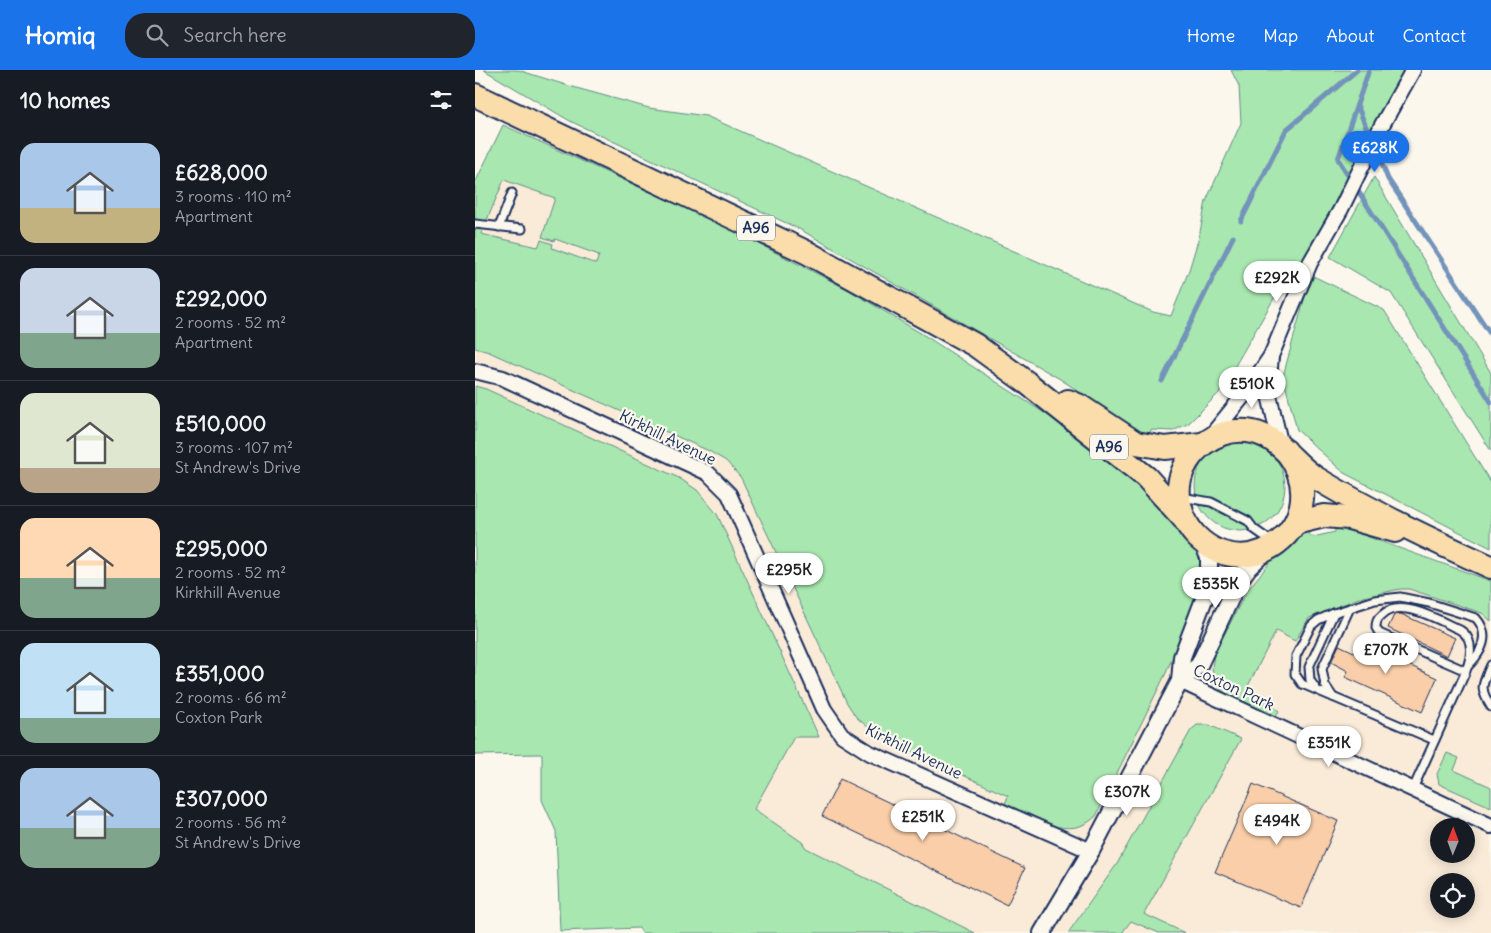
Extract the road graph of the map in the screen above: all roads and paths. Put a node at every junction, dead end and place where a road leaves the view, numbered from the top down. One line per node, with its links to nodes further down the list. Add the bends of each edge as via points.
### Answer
1 (1413, 70): 7 (street, via 1310,263)
2 (475, 95): 9 (highway, A96, via 808,253 975,345)
3 (512, 193): 5 (lane)
4 (475, 224): 5 (lane)
5 (499, 227): 6 (lane)
6 (522, 229)
7 (1271, 356): 10 (street, via 1248,390); 11 (street, via 1268,391)
8 (475, 371): 29 (street, Kirkhill Avenue, via 503,378 709,473 729,494 824,710 842,735 870,753)
9 (1026, 382): 10 (highway, A96, via 1080,406 1136,443 1165,448); 12 (highway, A96)
10 (1204, 443): 11 (highway, A96, via 1228,432 1245,431 1268,437); 12 (highway, A96, via 1184,468 1179,487)
11 (1284, 448): 13 (highway, via 1297,467 1302,485 1302,504); 14 (highway, A96, via 1314,477)
12 (1169, 494): 15 (highway, A96); 16 (lane, via 1211,502 1248,521)
13 (1295, 523): 14 (highway, A96, via 1324,516 1349,518); 16 (highway)
14 (1432, 541): 17 (highway, A96)
15 (1203, 542): 16 (highway, A96, via 1229,554 1249,554); 22 (street, via 1209,557 1209,586 1182,657)
16 (1272, 547): 22 (street, via 1238,582 1199,665)
17 (1491, 566)
18 (1350, 608): 19 (lane); 21 (lane, via 1381,598 1400,597 1476,618 1483,628 1485,643); 24 (lane, via 1322,669 1325,685)
19 (1335, 613): 23 (lane, via 1309,667 1310,680); 23 (lane, via 1311,626 1296,656 1294,671 1299,681)
20 (1491, 665): 25 (lane, via 1482,686)
21 (1467, 669): 21 (lane, via 1470,641 1468,635 1460,630 1406,608 1388,610 1378,619 1375,628 1379,633); 26 (lane)
22 (1180, 681): 27 (street, Coxton Park); 29 (street)
23 (1318, 691): 24 (lane)
24 (1333, 698): 26 (lane)
25 (1491, 707)
26 (1434, 740): 27 (lane)
27 (1411, 791): 28 (street, Coxton Park)
28 (1491, 826)
29 (1091, 851): 30 (street)
30 (1042, 933)

